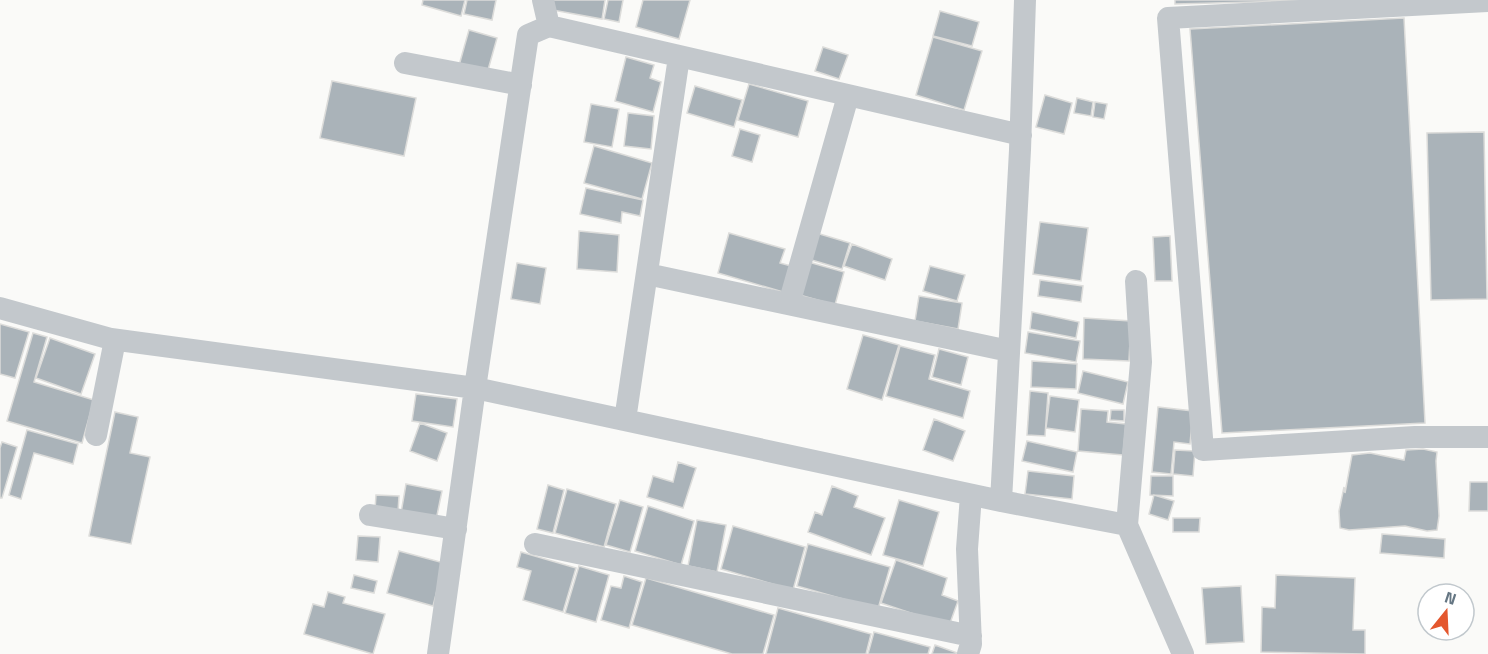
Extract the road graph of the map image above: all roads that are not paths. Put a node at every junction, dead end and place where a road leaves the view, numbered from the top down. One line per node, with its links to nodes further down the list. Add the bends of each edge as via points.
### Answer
1 (543, 0): 4 (street)
2 (1025, 0): 9 (street)
3 (1488, 1): 19 (street, via 1168,18 1203,450 1415,437)
4 (549, 26): 5 (street); 7 (street, via 528,35)
5 (679, 57): 8 (street); 10 (street)
6 (405, 63): 7 (street)
7 (521, 85): 16 (street)
8 (849, 96): 9 (street); 12 (street)
9 (1021, 135): 15 (street)
10 (647, 274): 12 (street); 17 (street)
11 (1137, 281): 23 (street, via 1141,362)
12 (789, 304): 15 (street)
13 (0, 308): 14 (street)
14 (115, 340): 16 (street); 18 (street)
15 (1009, 351): 21 (street)
16 (475, 388): 17 (street); 24 (street)
17 (625, 420): 20 (street)
18 (96, 435)
19 (1488, 437)
20 (971, 495): 21 (street); 26 (street, via 967,549)
21 (1001, 501): 23 (street)
22 (370, 515): 24 (street)
23 (1127, 525): 28 (street)
24 (456, 529): 27 (street)
25 (535, 544): 26 (street)
26 (970, 645)
27 (438, 654)
28 (1183, 654)

